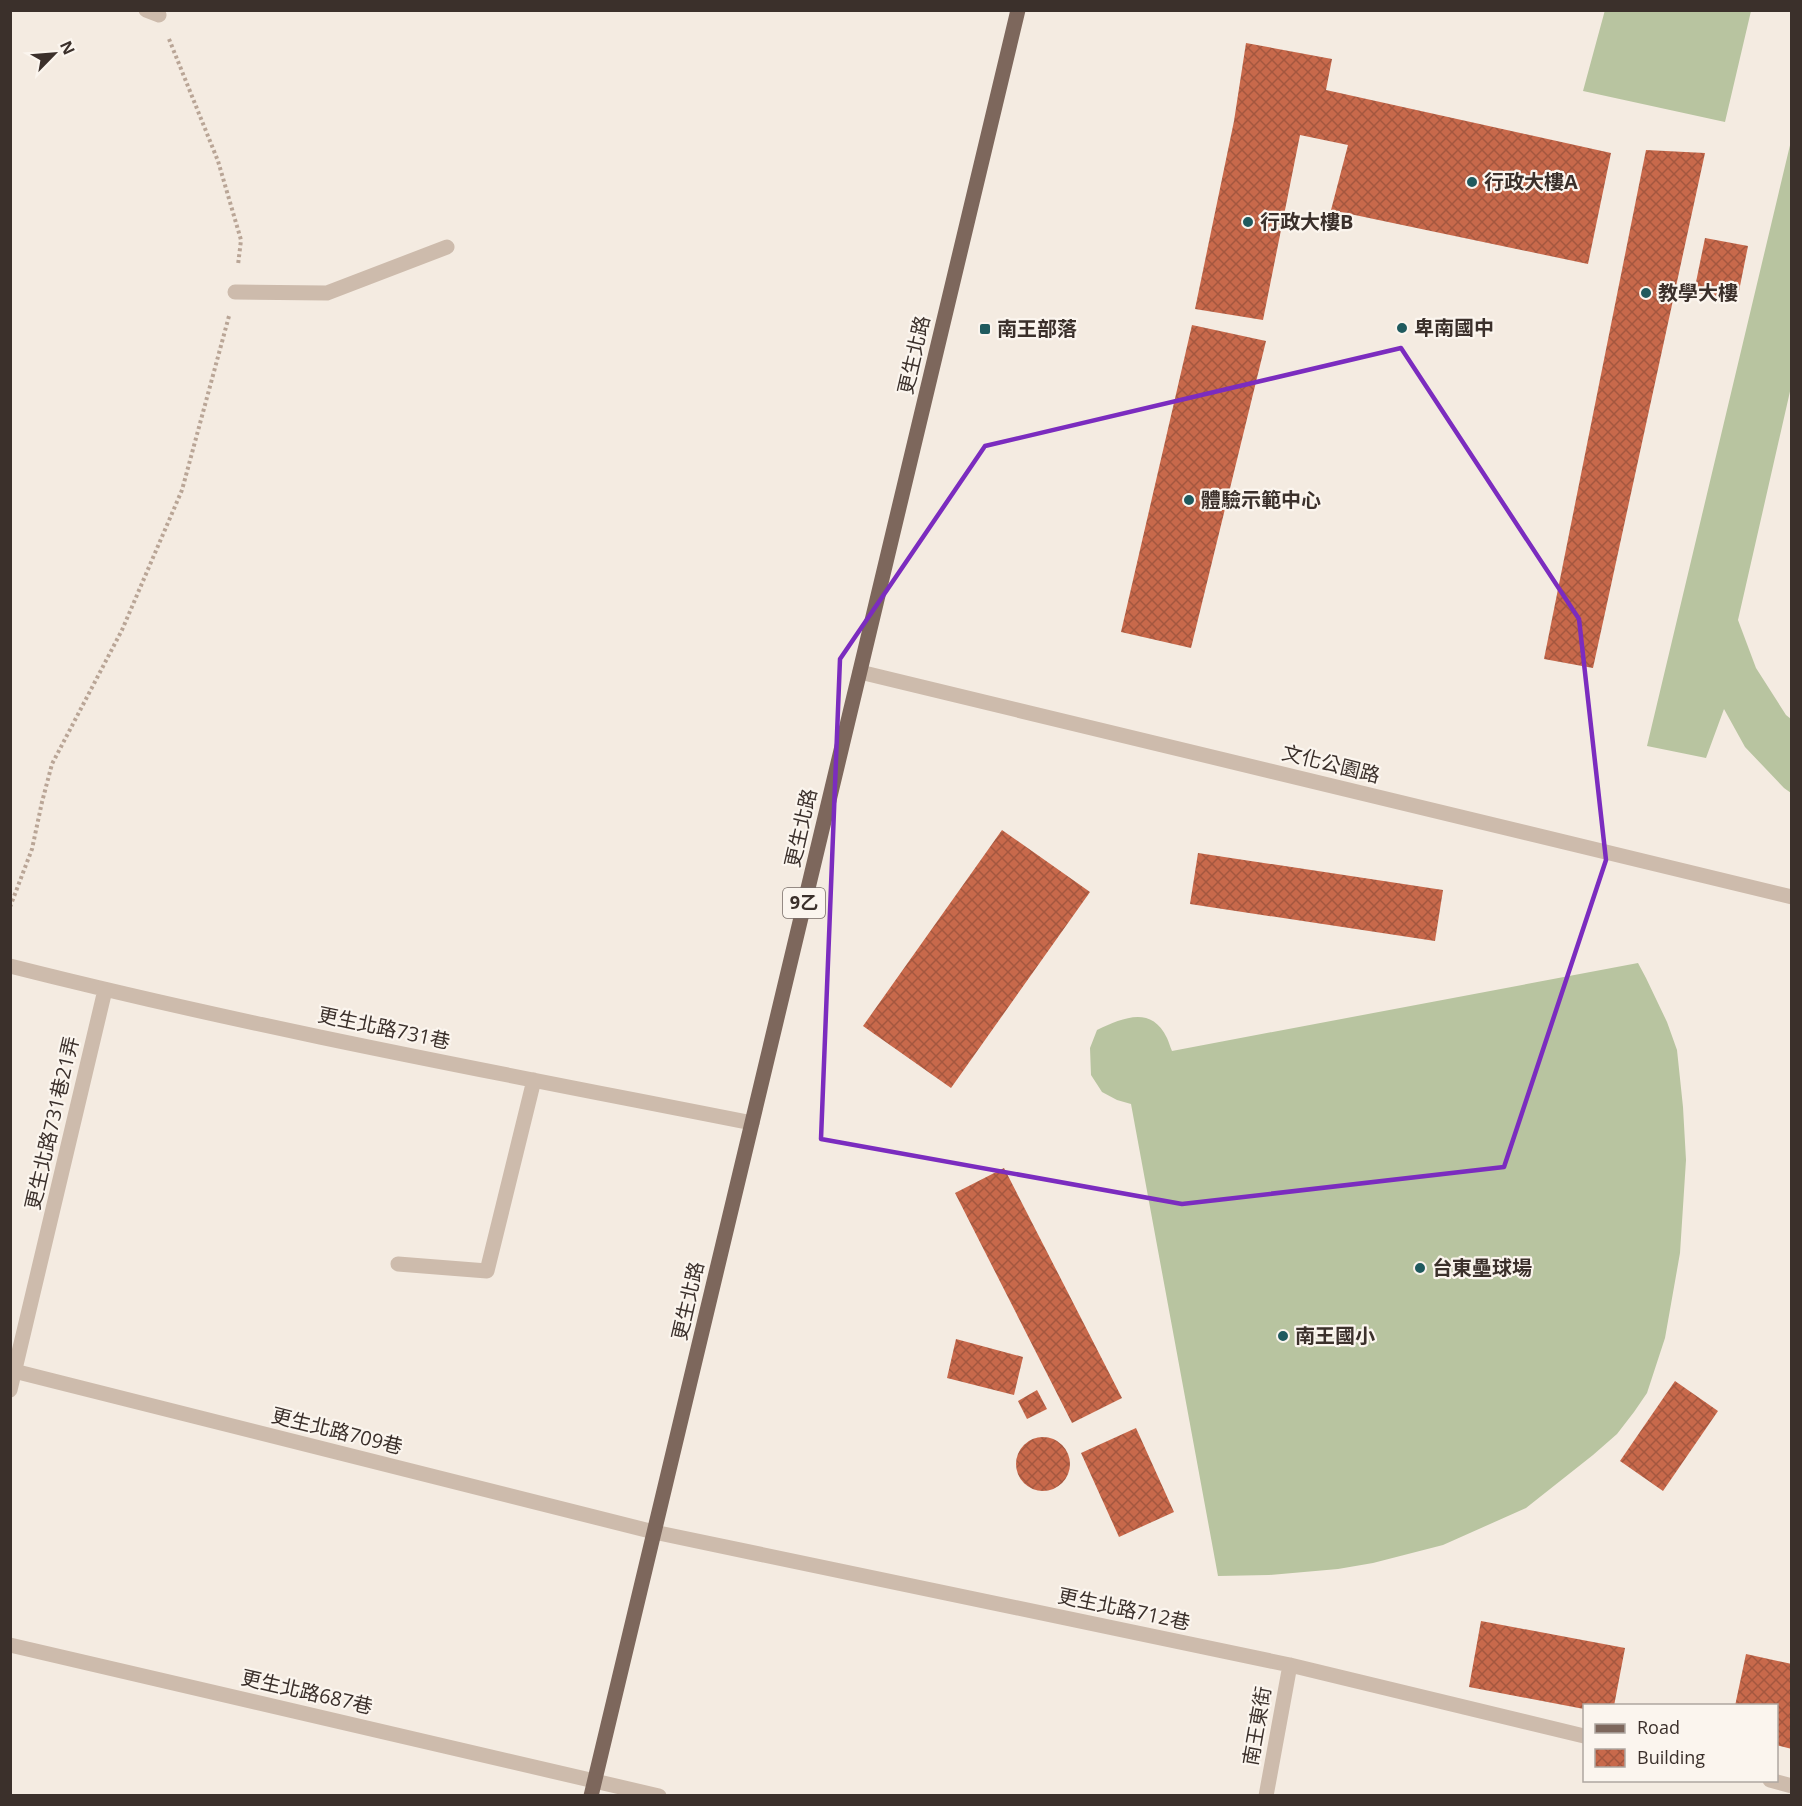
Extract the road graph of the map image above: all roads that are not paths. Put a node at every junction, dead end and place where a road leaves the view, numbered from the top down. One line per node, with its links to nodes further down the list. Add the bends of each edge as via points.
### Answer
1 (1018, 10): 4 (main road, 更生北路 / 9乙)
2 (447, 247): 3 (street, via 327,293)
3 (235, 292)
4 (860, 672): 5 (street, 文化公園路); 9 (main road, 更生北路 / 9乙)
5 (1791, 897)
6 (10, 966): 7 (street, 更生北路731巷)
7 (105, 990): 8 (street, 更生北路731巷); 11 (street, 更生北路731巷21弄)
8 (534, 1080): 9 (street, 更生北路731巷); 10 (street, via 488,1271)
9 (752, 1123): 13 (main road, 更生北路 / 9乙)
10 (398, 1264)
11 (13, 1371): 12 (street, 更生北路731巷21弄); 13 (street, 更生北路709巷)
12 (10, 1390)
13 (654, 1532): 15 (street, 更生北路712巷); 17 (main road, 更生北路 / 9乙)
14 (10, 1645): 17 (street, 更生北路687巷)
15 (1290, 1665): 16 (street, 更生北路712巷); 19 (street, 南王東街)
16 (1583, 1736)
17 (593, 1788): 18 (street, 更生北路687巷)
18 (659, 1796)
19 (1266, 1796)

